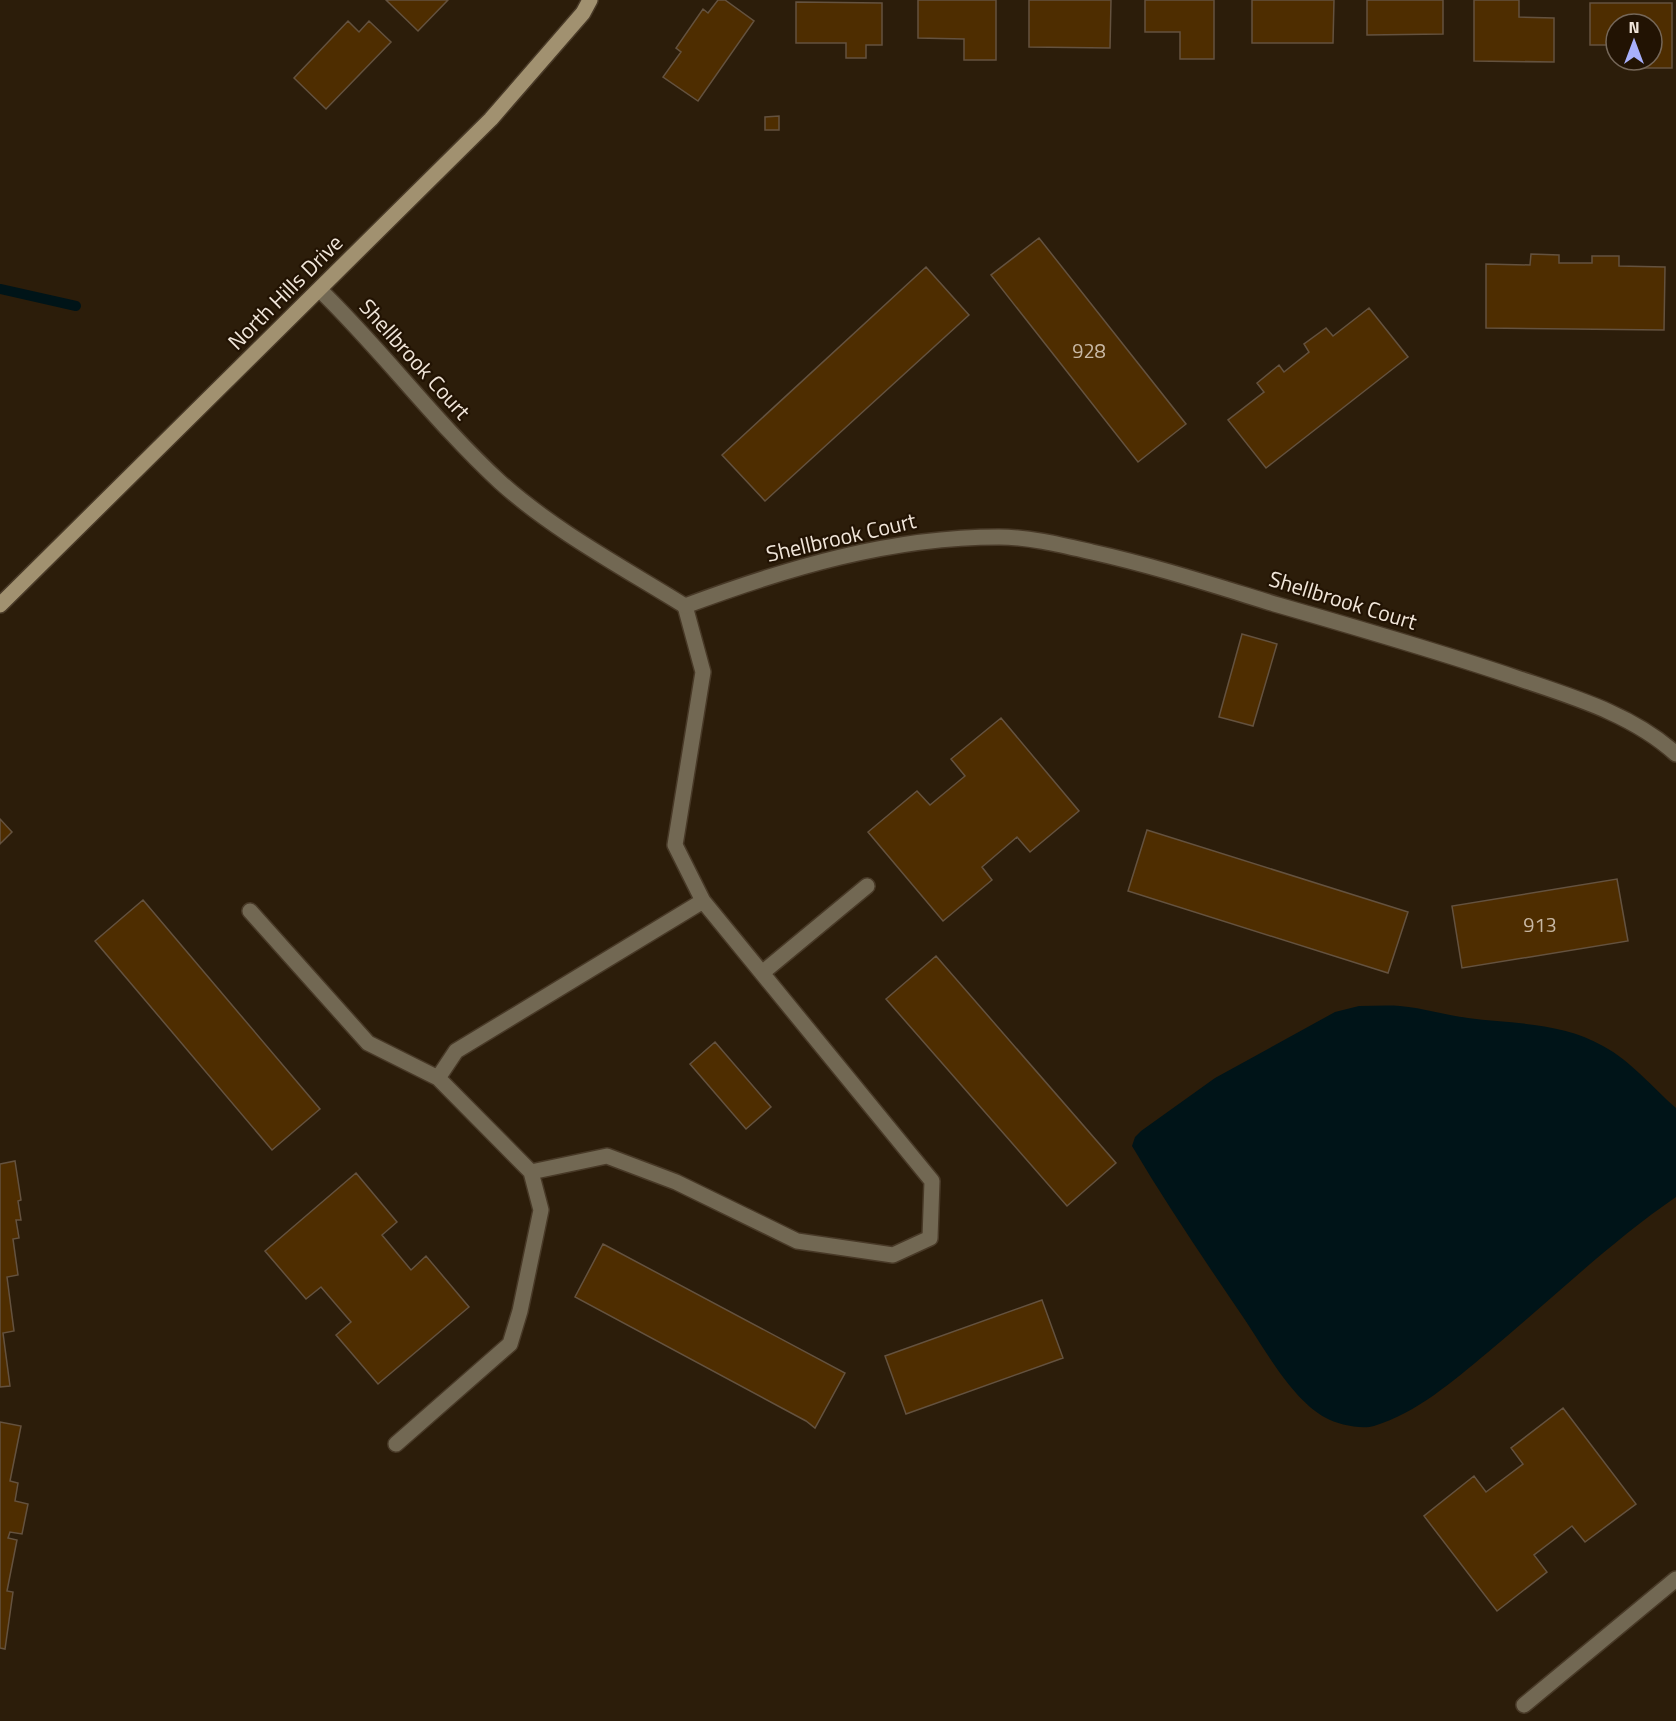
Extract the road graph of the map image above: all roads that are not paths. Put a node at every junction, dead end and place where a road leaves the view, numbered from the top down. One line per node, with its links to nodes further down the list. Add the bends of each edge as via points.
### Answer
1 (590, 0): 2 (main road, North Hills Drive, via 491,119)
2 (320, 290): 3 (main road, North Hills Drive); 4 (street, Shellbrook Court, via 501,483 543,516)
3 (0, 605)
4 (685, 606): 5 (street, Shellbrook Court, via 754,580 890,545 1003,537 1061,545 1150,566 1454,657 1609,711 1660,739); 7 (street, via 703,672 675,845)
5 (1676, 754)
6 (867, 886): 9 (street)
7 (703, 901): 9 (street); 10 (street, via 456,1051)
8 (250, 911): 10 (street, via 368,1043)
9 (762, 973): 11 (street, via 932,1181 930,1238 893,1255 797,1241 676,1182 606,1155)
10 (438, 1078): 11 (street)
11 (531, 1172): 12 (street, via 542,1210 510,1344)
12 (396, 1444)
13 (1676, 1579): 14 (street)
14 (1524, 1706)

